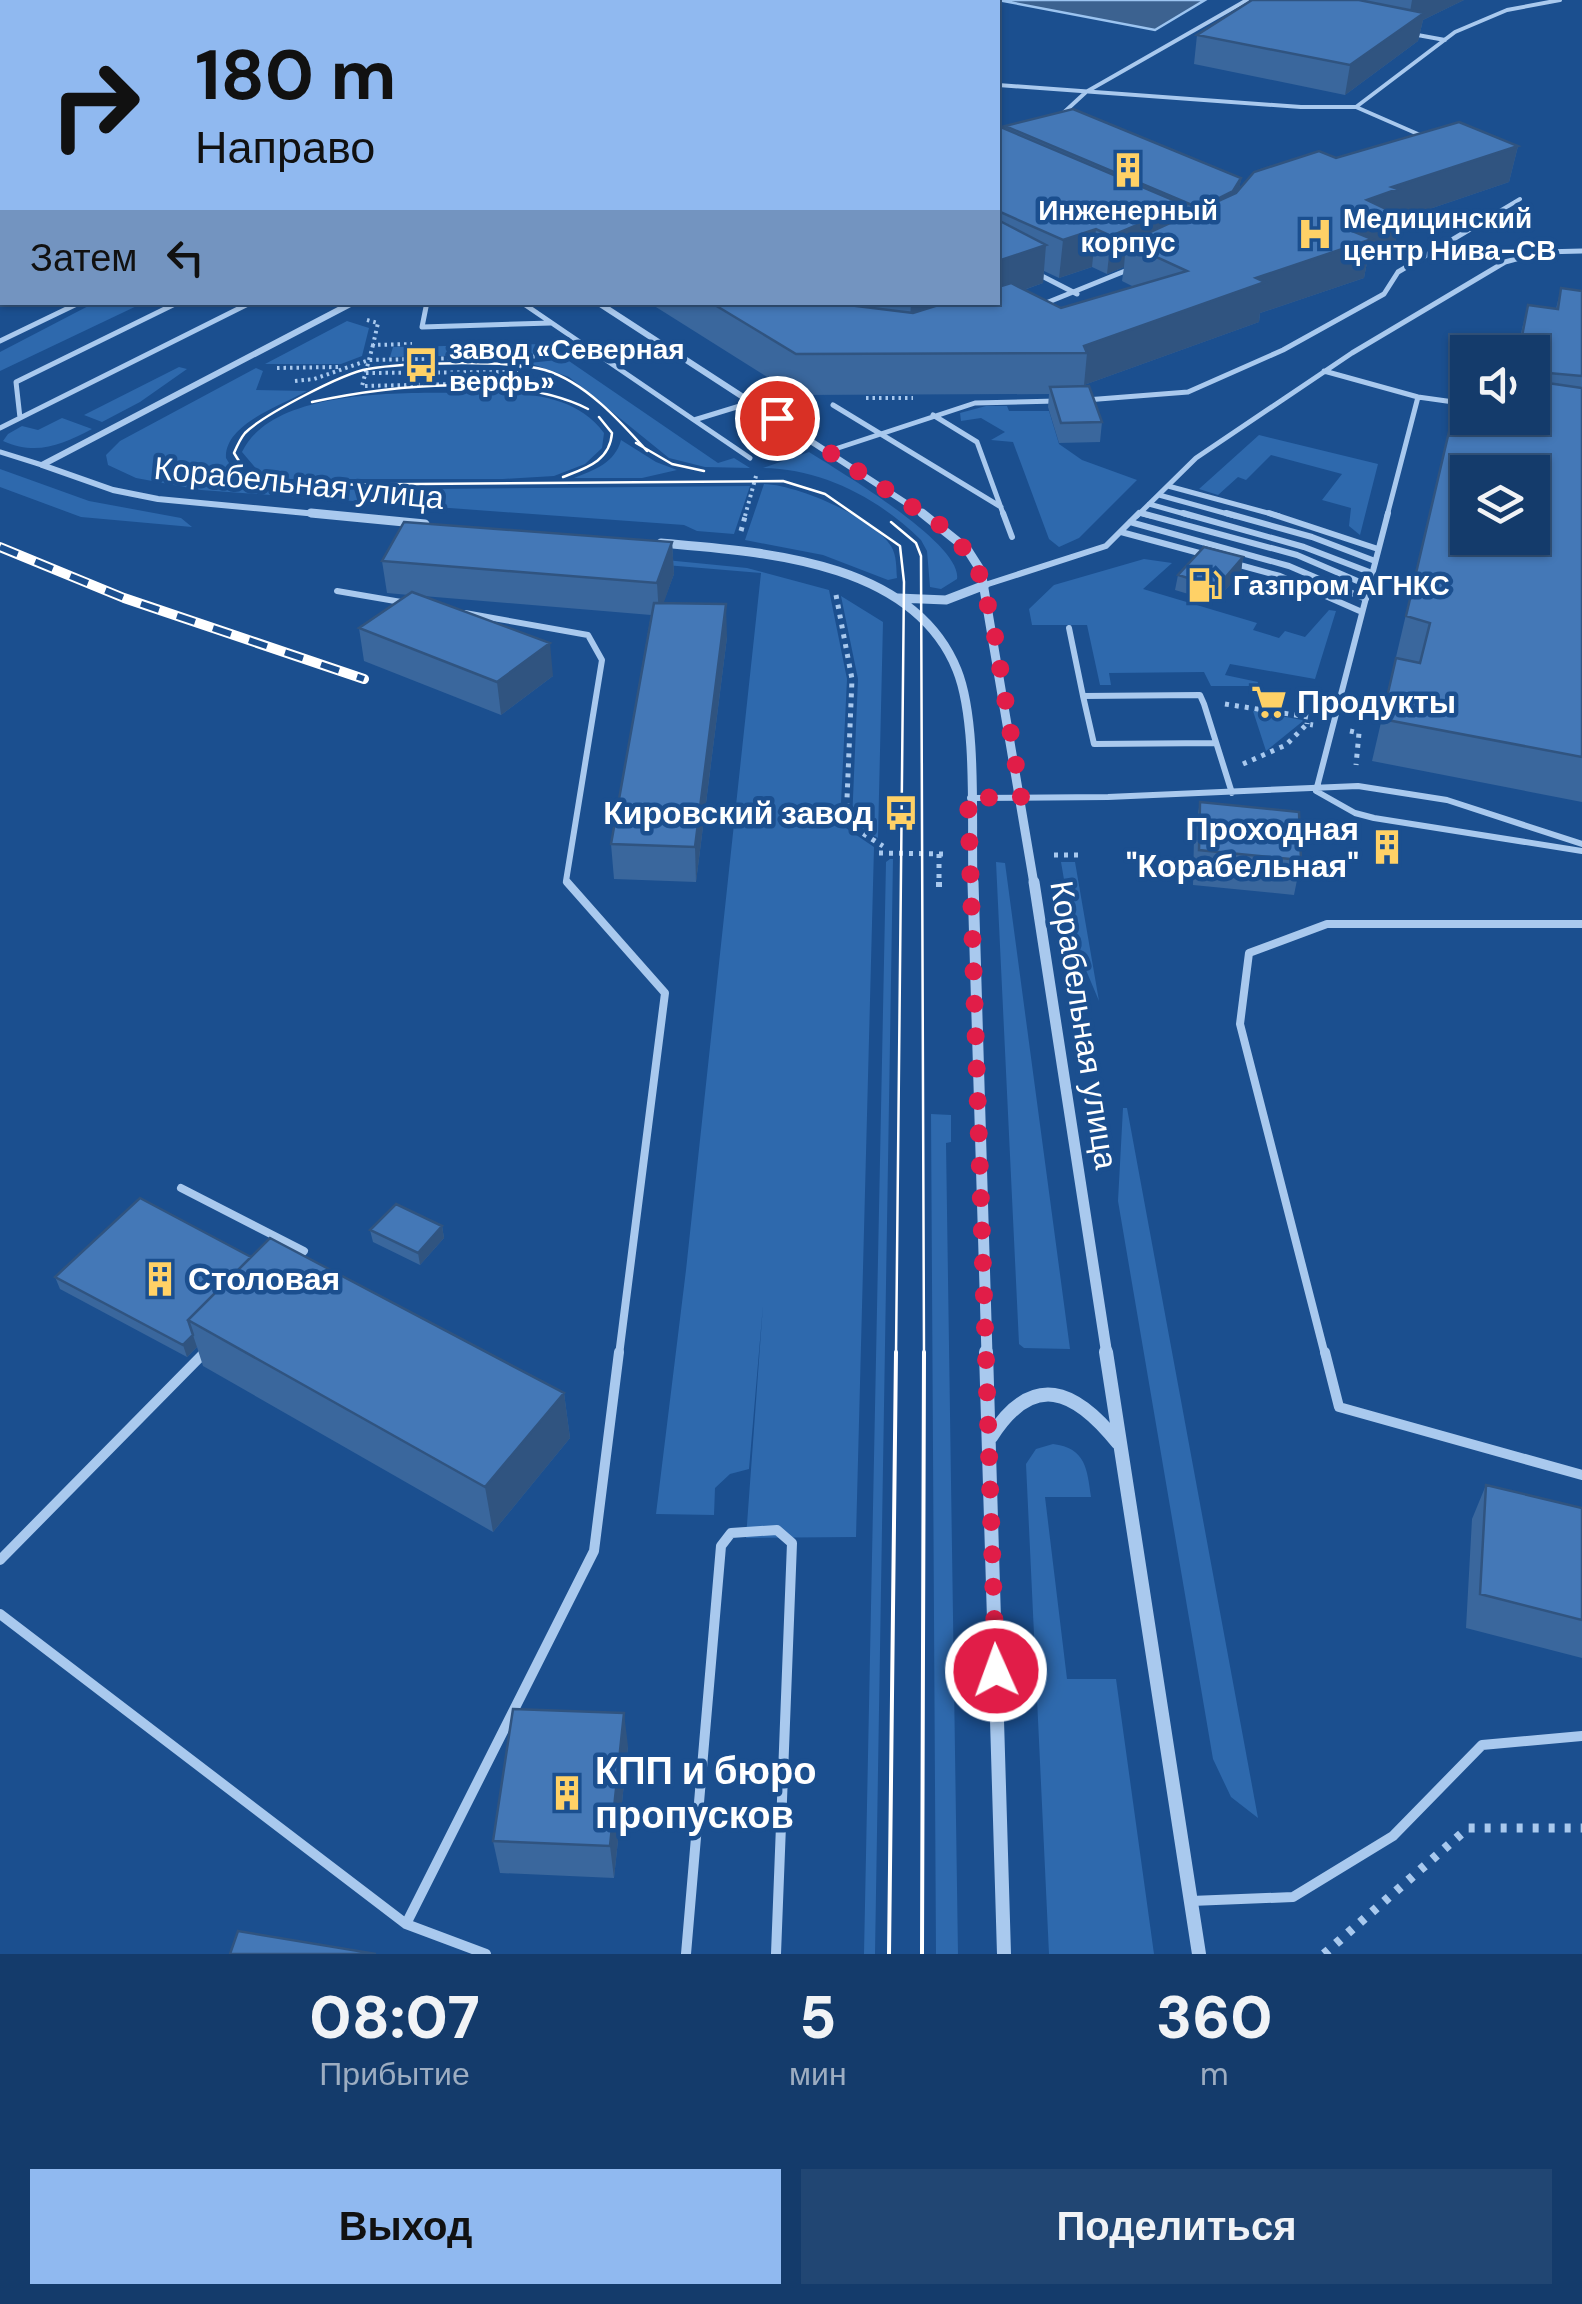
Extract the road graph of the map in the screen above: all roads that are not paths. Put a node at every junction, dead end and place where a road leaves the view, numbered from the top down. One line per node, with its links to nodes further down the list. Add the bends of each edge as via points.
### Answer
1 (1248, 0): 6 (lane)
2 (1560, 0): 4 (lane, via 1507,10)
3 (1408, 34): 4 (lane)
4 (1444, 40): 7 (lane)
5 (1000, 85): 6 (lane)
6 (1086, 92): 7 (lane); 8 (lane)
7 (1356, 106): 9 (lane)
8 (1051, 122)
9 (1441, 144)
10 (1520, 198): 28 (lane, via 1398,272 1384,294 1283,350 1188,392)
11 (1582, 251): 25 (lane, via 1505,262)
12 (1144, 263): 14 (lane)
13 (1029, 270): 14 (lane)
14 (1077, 294): 22 (lane)
15 (75, 305): 24 (lane)
16 (174, 305): 33 (lane, via 16,382)
17 (246, 305): 33 (lane)
18 (348, 305): 40 (street, Корабельная улица)
19 (427, 305): 23 (lane, via 422,328)
20 (525, 305): 23 (lane)
21 (601, 305): 30 (street, Корабельная улица)
22 (1041, 306)
23 (551, 323): 34 (lane)
24 (0, 342)
25 (1324, 371): 26 (lane); 41 (lane, via 1196,458)
26 (1418, 397): 29 (lane); 51 (lane)
27 (1066, 400): 32 (lane, via 976,403)
28 (1083, 400)
29 (1450, 401)
30 (753, 402): 34 (lane); 37 (street, Корабельная улица)
31 (833, 404): 36 (lane)
32 (933, 414): 36 (lane); 44 (lane, via 977,442)
33 (20, 418): 35 (lane)
34 (694, 420): 39 (lane)
35 (0, 428)
36 (880, 433): 37 (lane); 44 (lane)
37 (829, 451): 56 (street, Корабельная улица, via 946,529 976,562)
38 (0, 452): 40 (lane)
39 (750, 458)
40 (42, 465): 47 (street, Корабельная улица, via 158,500)
41 (1168, 486): 42 (lane); 51 (lane)
42 (1158, 495): 43 (lane); 53 (lane)
43 (1149, 504): 45 (lane); 55 (lane, via 1304,546)
44 (1001, 508): 49 (lane)
45 (1140, 513): 46 (lane); 57 (lane, via 1297,556)
46 (1130, 522): 48 (lane); 60 (lane, via 1289,566)
47 (436, 524)
48 (1121, 532): 52 (lane); 56 (lane, via 1106,546)
49 (1012, 537)
50 (653, 542): 59 (street, via 796,559)
51 (1378, 549): 53 (lane)
52 (1214, 558)
53 (1375, 561): 55 (lane)
54 (1231, 562): 63 (lane)
55 (1372, 574): 57 (lane)
56 (985, 586): 59 (street, via 927,602); 69 (street, Корабельная улица)
57 (1369, 586): 60 (lane)
58 (338, 591): 61 (lane)
59 (888, 596): 70 (street, via 940,640 957,670)
60 (1366, 599): 63 (lane)
61 (414, 604)
62 (453, 611): 83 (lane, via 588,635 602,660 566,881 665,994 594,1551)
63 (1362, 612): 67 (lane)
64 (1069, 628): 65 (lane)
65 (1084, 696): 66 (lane, via 1200,695); 66 (lane, via 1094,744)
66 (1216, 743): 68 (lane)
67 (1316, 790): 68 (lane); 71 (lane, via 1374,818); 71 (lane, via 1358,786 1447,800)
68 (1232, 793): 69 (lane)
69 (1021, 797): 70 (lane); 77 (street, Корабельная улица)
70 (968, 798): 76 (street)
71 (1582, 848)
72 (1582, 924): 78 (lane, via 1327,924 1248,952 1240,1024 1339,1407)
73 (181, 1188): 74 (lane, via 304,1250)
74 (290, 1265)
75 (207, 1349): 79 (lane)
76 (989, 1441): 77 (street, via 1004,1412 1024,1397 1048,1392 1099,1416); 87 (street)
77 (1122, 1448): 82 (street, Корабельная улица)
78 (1582, 1475)
79 (0, 1560)
80 (0, 1614): 83 (lane)
81 (1582, 1736): 82 (lane, via 1482,1745 1394,1836 1293,1896)
82 (1191, 1901): 88 (street, Корабельная улица)
83 (406, 1924): 84 (lane)
84 (486, 1954)
85 (686, 1954): 86 (lane, via 721,1546 731,1532 777,1530 792,1543)
86 (776, 1954)
87 (1004, 1954)
88 (1199, 1954)

